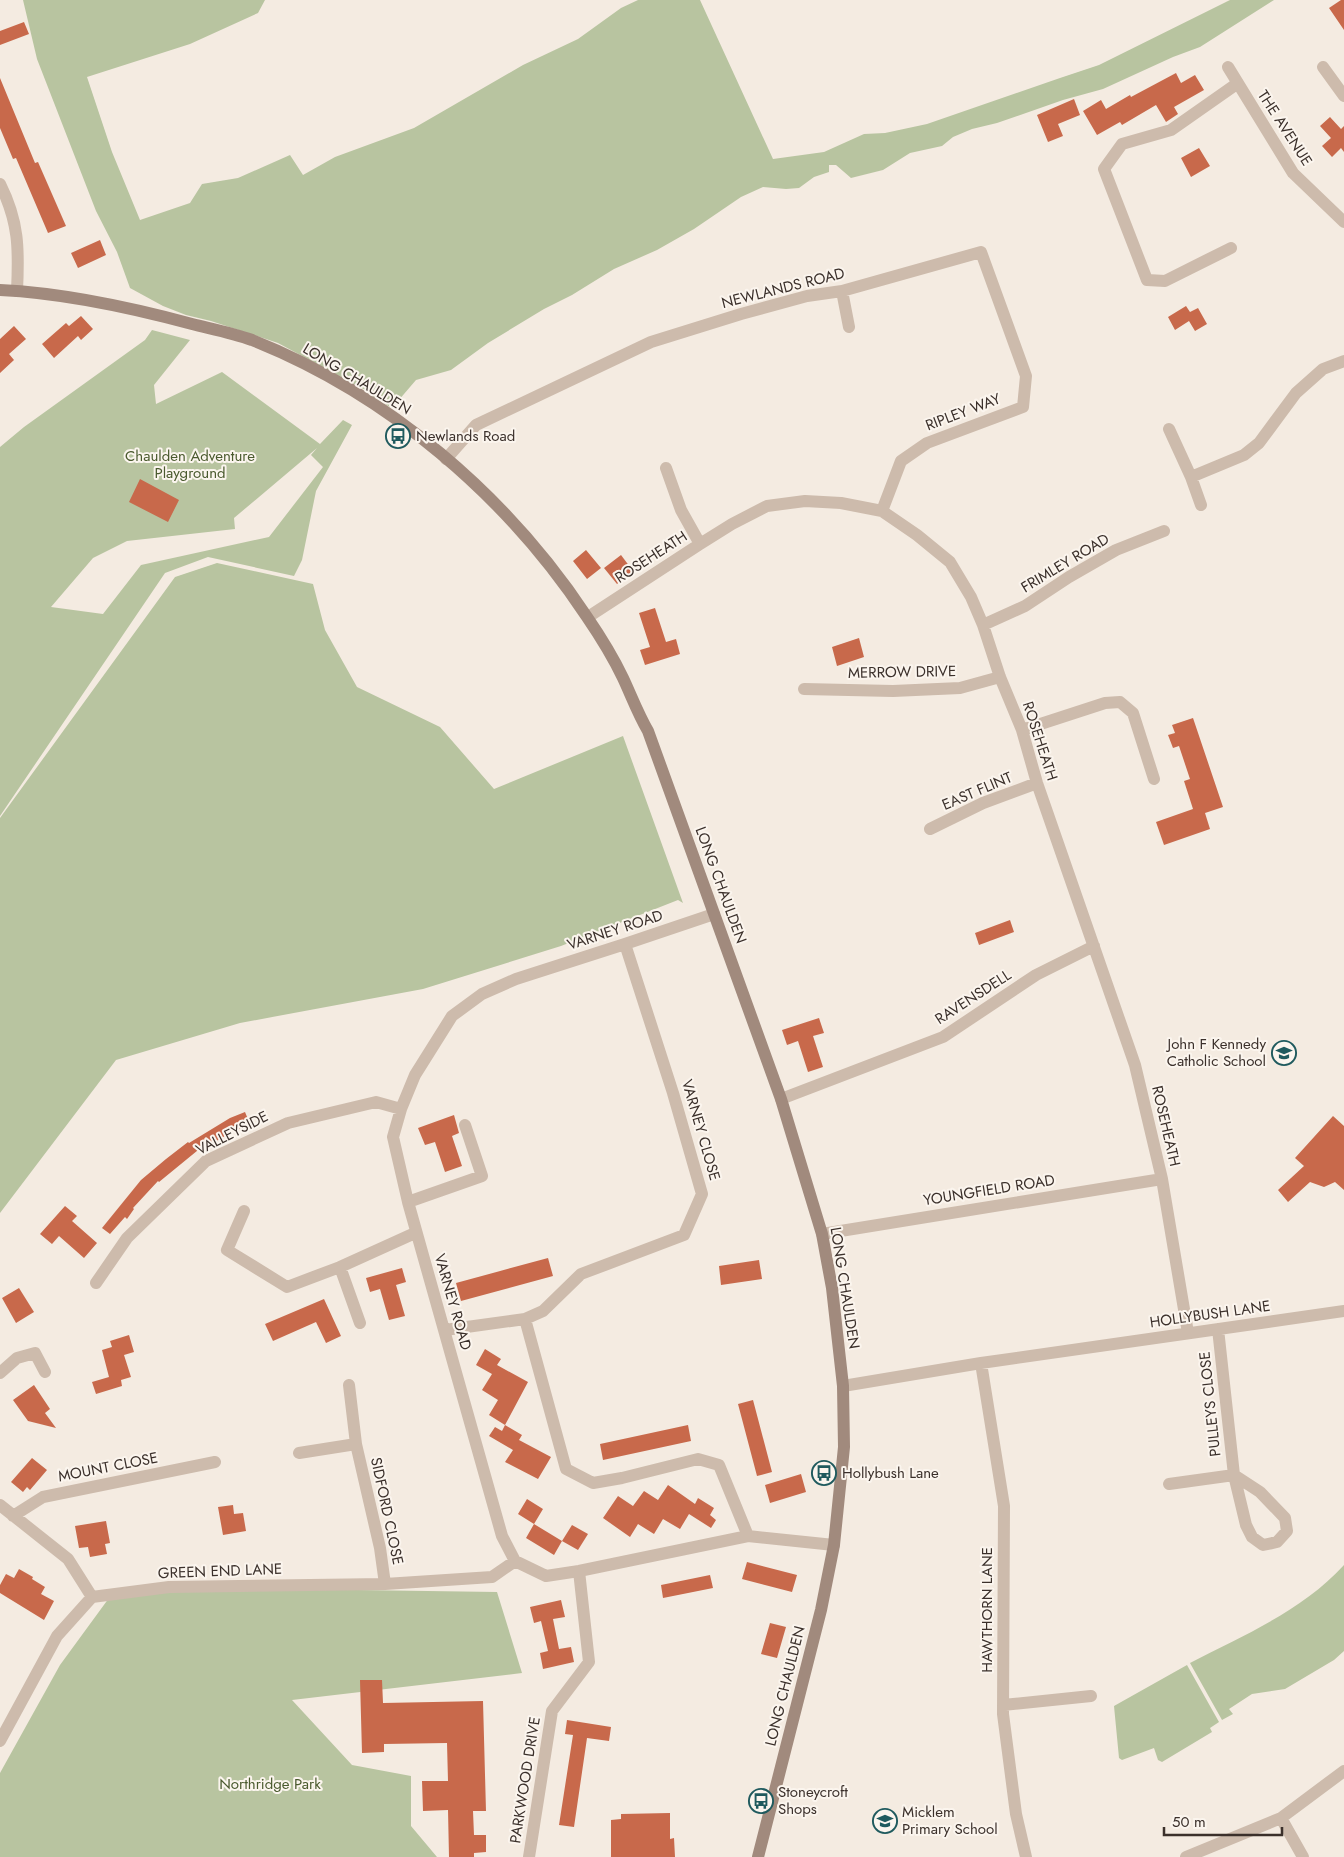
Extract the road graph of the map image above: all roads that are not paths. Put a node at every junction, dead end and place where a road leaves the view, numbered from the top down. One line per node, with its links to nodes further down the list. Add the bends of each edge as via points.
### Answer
1 (1228, 67): 3 (street, THE AVENUE)
2 (1323, 67): 4 (street)
3 (1238, 83): 6 (street, THE AVENUE, via 1293,173); 7 (street, via 1171,130 1122,144 1104,170 1147,280 1165,281)
4 (1344, 96)
5 (0, 184): 10 (street, via 10,203 16,226)
6 (1344, 222)
7 (1231, 248)
8 (981, 252): 11 (street, NEWLANDS ROAD); 19 (street, RIPLEY WAY, via 1026,376 1023,407 927,443 901,461)
9 (0, 290): 10 (street, LONG CHAULDEN)
10 (17, 291): 15 (street, LONG CHAULDEN, via 139,310 251,340 357,394 411,430)
11 (842, 291): 12 (street); 15 (street, NEWLANDS ROAD, via 788,301 651,342 476,425)
12 (850, 327)
13 (1344, 361): 17 (street, via 1323,369 1296,393 1252,449)
14 (1169, 429): 17 (street)
15 (446, 459): 22 (street, LONG CHAULDEN, via 476,484 524,534)
16 (666, 468): 21 (street, via 681,510)
17 (1191, 477): 18 (street)
18 (1201, 505)
19 (882, 511): 21 (street, ROSEHEATH, via 841,503 805,501 767,506); 23 (street, ROSEHEATH, via 917,534 950,562)
20 (1164, 531): 23 (street, FRIMLEY ROAD, via 1116,550 1025,606)
21 (700, 544): 22 (street, ROSEHEATH)
22 (588, 617): 30 (street, LONG CHAULDEN, via 622,676 648,731)
23 (983, 625): 24 (street, ROSEHEATH)
24 (1000, 677): 25 (street, MERROW DRIVE, via 960,688 893,691); 26 (street, ROSEHEATH)
25 (804, 689)
26 (1022, 730): 27 (street, via 1105,703 1120,702 1133,713); 28 (street, ROSEHEATH)
27 (1154, 779)
28 (1037, 783): 29 (street, EAST FLINT); 32 (street, ROSEHEATH)
29 (930, 829)
30 (714, 914): 31 (street, VARNEY ROAD); 33 (street, LONG CHAULDEN)
31 (625, 944): 34 (street, VARNEY ROAD, via 516,978 482,994 452,1016 415,1075); 44 (street, VARNEY CLOSE, via 702,1194 684,1235 581,1274 543,1311)
32 (1094, 946): 33 (street, RAVENSDELL, via 1036,975 943,1037); 36 (street, ROSEHEATH, via 1135,1065)
33 (781, 1099): 40 (street, LONG CHAULDEN)
34 (401, 1109): 37 (street, VARNEY ROAD, via 393,1137); 42 (street, VALLEYSIDE, via 376,1102 288,1123 206,1161 127,1238)
35 (465, 1125): 37 (street, via 482,1176)
36 (1162, 1179): 40 (street, YOUNGFIELD ROAD); 48 (street, ROSEHEATH)
37 (408, 1202): 39 (street, VARNEY ROAD)
38 (244, 1211): 41 (street, via 227,1250 288,1287)
39 (416, 1233): 41 (street); 47 (street, VARNEY ROAD)
40 (822, 1234): 53 (street, LONG CHAULDEN, via 832,1288)
41 (340, 1267): 45 (street)
42 (96, 1283)
43 (1344, 1311): 46 (street, HOLLYBUSH LANE)
44 (525, 1319): 47 (street); 61 (street, via 566,1470 593,1483 698,1459 719,1465)
45 (360, 1323)
46 (1218, 1329): 48 (street, HOLLYBUSH LANE); 57 (street, PULLEYS CLOSE)
47 (445, 1330): 63 (street, VARNEY ROAD, via 502,1536)
48 (1188, 1333): 49 (street, HOLLYBUSH LANE)
49 (981, 1364): 53 (street, HOLLYBUSH LANE); 68 (street, HAWTHORN LANE, via 1004,1506)
50 (45, 1372): 51 (street, via 35,1353 16,1358)
51 (0, 1373)
52 (349, 1385): 54 (street, SIDFORD CLOSE)
53 (843, 1386): 62 (street, LONG CHAULDEN, via 844,1447)
54 (356, 1444): 55 (street, SIDFORD CLOSE); 65 (street, SIDFORD CLOSE)
55 (299, 1453)
56 (215, 1462): 60 (street, MOUNT CLOSE, via 43,1497)
57 (1234, 1475): 57 (street, PULLEYS CLOSE, via 1260,1492 1285,1518 1287,1531 1277,1542 1263,1545 1252,1537 1246,1526); 58 (street, PULLEYS CLOSE)
58 (1169, 1484)
59 (0, 1506): 60 (street)
60 (13, 1516): 66 (street, via 68,1559)
61 (748, 1536): 62 (street); 64 (street)
62 (834, 1545): 73 (street, LONG CHAULDEN, via 822,1610)
63 (515, 1561): 64 (street, via 546,1576); 65 (street, GREEN END LANE, via 492,1577)
64 (579, 1571): 72 (street, PARKWOOD DRIVE, via 589,1662 552,1711)
65 (385, 1584): 66 (street, GREEN END LANE, via 169,1587)
66 (92, 1597): 69 (street, via 58,1636)
67 (1091, 1696): 68 (street)
68 (1003, 1705): 74 (street, HAWTHORN LANE, via 1016,1814)
69 (0, 1741)
70 (1344, 1771): 71 (street)
71 (1281, 1818): 75 (street); 76 (street)
72 (529, 1857)
73 (758, 1857)
74 (1026, 1857)
75 (1186, 1857)
76 (1303, 1857)

